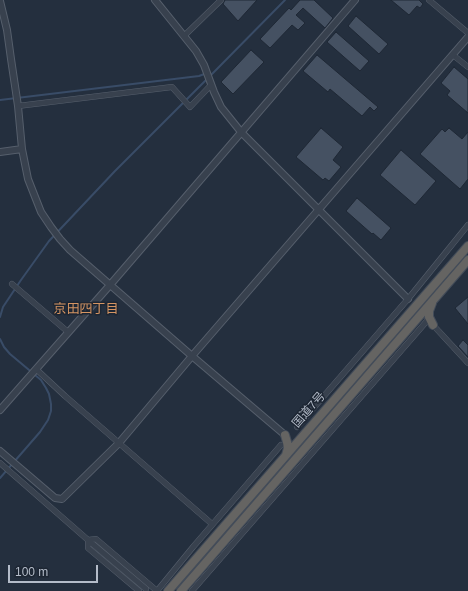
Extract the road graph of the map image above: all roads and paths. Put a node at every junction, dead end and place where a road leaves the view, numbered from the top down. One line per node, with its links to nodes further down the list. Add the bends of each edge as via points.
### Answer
1 (155, 0): 7 (street)
2 (221, 0): 7 (street)
3 (355, 0): 13 (street)
4 (430, 0): 6 (street)
5 (0, 1): 12 (street, via 7,30)
6 (468, 32)
7 (184, 36): 11 (street, via 204,65)
8 (468, 38): 9 (street)
9 (453, 55): 10 (street); 16 (street)
10 (468, 67)
11 (210, 82): 12 (street, via 190,106 172,87); 13 (street, via 221,107)
12 (17, 101): 14 (street)
13 (240, 132): 16 (street); 21 (street)
14 (22, 149): 15 (street); 21 (street, via 28,180 47,222 60,239)
15 (0, 152)
16 (319, 210): 22 (street); 27 (street)
17 (468, 225): 22 (street)
18 (468, 246): 32 (highway, 国道7号)
19 (468, 260): 23 (highway, 国道7号)
20 (12, 284): 26 (street)
21 (110, 285): 26 (street); 27 (street)
22 (408, 299): 31 (street)
23 (432, 301): 24 (highway); 25 (highway, 国道7号)
24 (429, 323): 25 (highway); 28 (street); 46 (street)
25 (412, 324): 45 (highway, 国道7号)
26 (68, 332): 29 (street)
27 (192, 356): 33 (street); 34 (street)
28 (468, 363)
29 (36, 369): 30 (street); 34 (street)
30 (0, 410)
31 (297, 427)
32 (304, 434): 33 (highway, via 292,438); 37 (highway, 国道7号)
33 (285, 435): 37 (highway, via 288,448)
34 (119, 443): 36 (street, via 62,499 55,498); 39 (street)
35 (280, 445): 39 (street)
36 (0, 451)
37 (286, 456): 44 (highway, 国道7号)
38 (0, 463): 40 (street)
39 (212, 524): 43 (street)
40 (88, 540): 41 (street); 42 (street, via 88,548); 43 (street, via 96,539)
41 (146, 589)
42 (139, 591)
43 (157, 591)
44 (168, 591)
45 (181, 591)
46 (192, 591)

